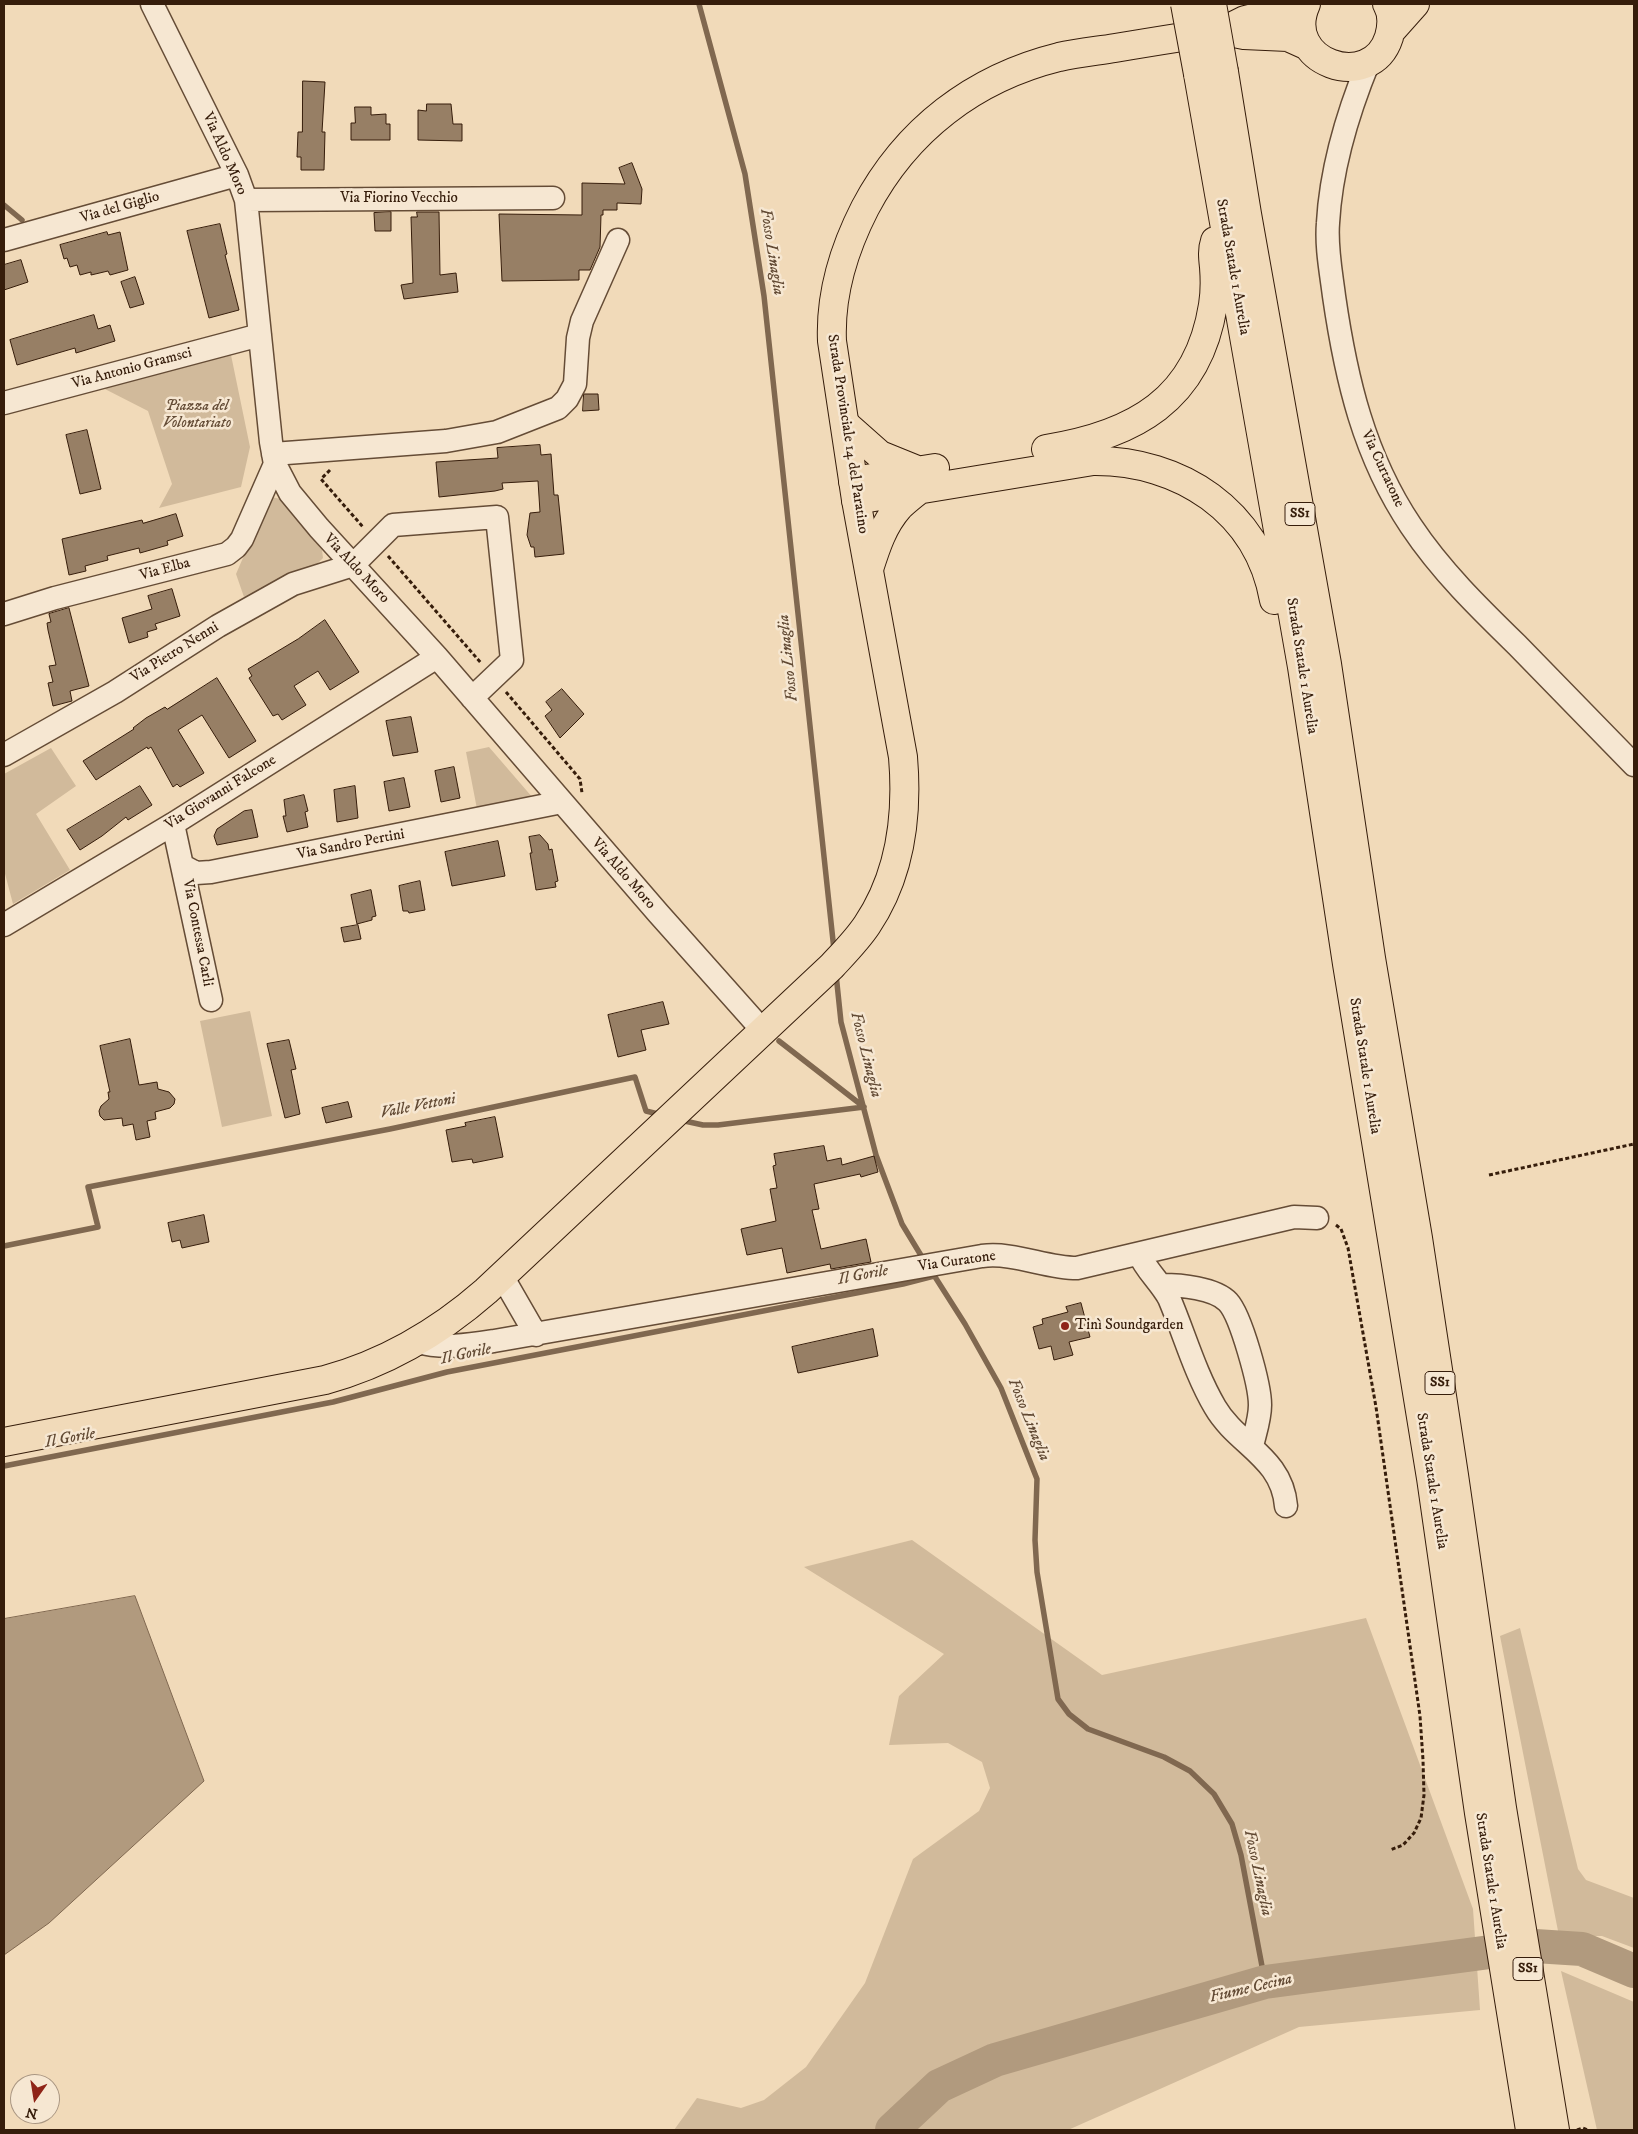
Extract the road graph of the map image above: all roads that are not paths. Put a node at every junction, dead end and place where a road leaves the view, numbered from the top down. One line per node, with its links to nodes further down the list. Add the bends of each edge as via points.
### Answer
1 (152, 4): 13 (street, Via Aldo Moro)
2 (1186, 4): 12 (main road, Strada Statale 1 Aurelia / SS1, bridge)
3 (1212, 4): 12 (main road, Strada Statale 1 Aurelia / SS1, bridge)
4 (1298, 4): 8 (main road, Strada Provinciale 14 del Paratino, via 1290,9 1244,20)
5 (1306, 4): 10 (main road, via 1302,28)
6 (1387, 4): 9 (main road, via 1392,20)
7 (1415, 4): 9 (main road)
8 (1223, 31): 10 (main road, Strada Provinciale 14 del Paratino, via 1244,36 1288,37); 21 (main road, Strada Provinciale 14 del Paratino, via 1058,57 1012,72 964,97 911,141 888,168 873,194 857,224 838,276 831,321)
9 (1391, 31): 11 (main road, via 1382,51)
10 (1308, 46): 11 (main road, Strada Provinciale 14 del Paratino, via 1321,60 1336,66 1357,66)
11 (1369, 61): 32 (street, Via Curtatone, via 1345,130 1328,224 1340,339 1370,449 1388,489 1441,566 1490,620)
12 (1211, 73): 16 (main road, Strada Statale 1 Aurelia / SS1); 48 (main road, Strada Statale 1 Aurelia / SS1, via 1246,214 1327,664 1454,1475)
13 (237, 175): 15 (street, Via Aldo Moro); 17 (street, Via del Giglio)
14 (553, 198): 15 (street, Via Fiorino Vecchio)
15 (246, 200): 19 (street, Via Aldo Moro)
16 (1223, 216): 23 (main road, via 1212,249 1214,294 1204,344 1185,379 1161,406 1122,428 1083,442); 29 (main road, Strada Statale 1 Aurelia / SS1)
17 (4, 240)
18 (618, 240): 22 (street, via 582,321 574,384 567,400 558,408 489,434)
19 (260, 335): 20 (street, Via Antonio Gramsci); 22 (street, Via Aldo Moro)
20 (4, 403)
21 (844, 424): 23 (main road); 24 (main road, Strada Provinciale 14 del Paratino)
22 (274, 459): 25 (street, Via Aldo Moro, via 290,493); 27 (street, Via Elba, via 242,539 227,554)
23 (919, 480): 24 (main road); 26 (main road, via 888,521); 29 (main road, via 1093,461 1136,464 1173,475 1224,509 1252,540 1268,575 1283,652)
24 (855, 491): 26 (main road, Strada Provinciale 14 del Paratino)
25 (353, 565): 28 (street, Via Aldo Moro); 30 (street, via 393,525 498,517 512,660); 31 (street, Via Pietro Nenni, via 293,584)
26 (868, 570): 38 (main road, Strada Provinciale 14 del Paratino, via 903,757 906,788 904,821 890,880 867,925 808,991)
27 (4, 614)
28 (437, 657): 30 (street, Via Aldo Moro); 34 (street, Via Giovanni Falcone)
29 (1302, 667): 48 (main road, Strada Statale 1 Aurelia / SS1, via 1430,1468)
30 (472, 698): 33 (street, Via Aldo Moro)
31 (4, 755)
32 (1634, 764)
33 (562, 802): 35 (street, Via Sandro Pertini, via 211,872 196,872); 38 (street, Via Aldo Moro)
34 (173, 824): 35 (street); 36 (street, Via Giovanni Falcone)
35 (183, 866): 37 (street, Via Contessa Carli)
36 (5, 918)
37 (211, 1000)
38 (764, 1032): 41 (main road, Strada Provinciale 14 del Paratino)
39 (1317, 1218): 40 (street, Via Curatone, via 1294,1217)
40 (1139, 1254): 42 (street); 43 (street, Via Curatone, via 1078,1268 993,1254)
41 (502, 1276): 43 (street); 44 (main road, Strada Provinciale 14 del Paratino, via 464,1310)
42 (1162, 1285): 46 (street, via 1216,1408); 46 (street, via 1178,1284 1220,1296 1236,1314 1258,1387 1258,1420)
43 (536, 1335): 44 (street, Via Curatone, via 450,1347)
44 (417, 1342): 45 (main road, Strada Provinciale 14 del Paratino, via 374,1365 325,1380)
45 (4, 1442)
46 (1252, 1446): 47 (street, via 1280,1481)
47 (1286, 1506)
48 (1491, 1811): 49 (main road, Strada Statale 1 Aurelia / SS1); 50 (main road, Strada Statale 1 Aurelia / SS1)
49 (1530, 2130)
50 (1555, 2130)

